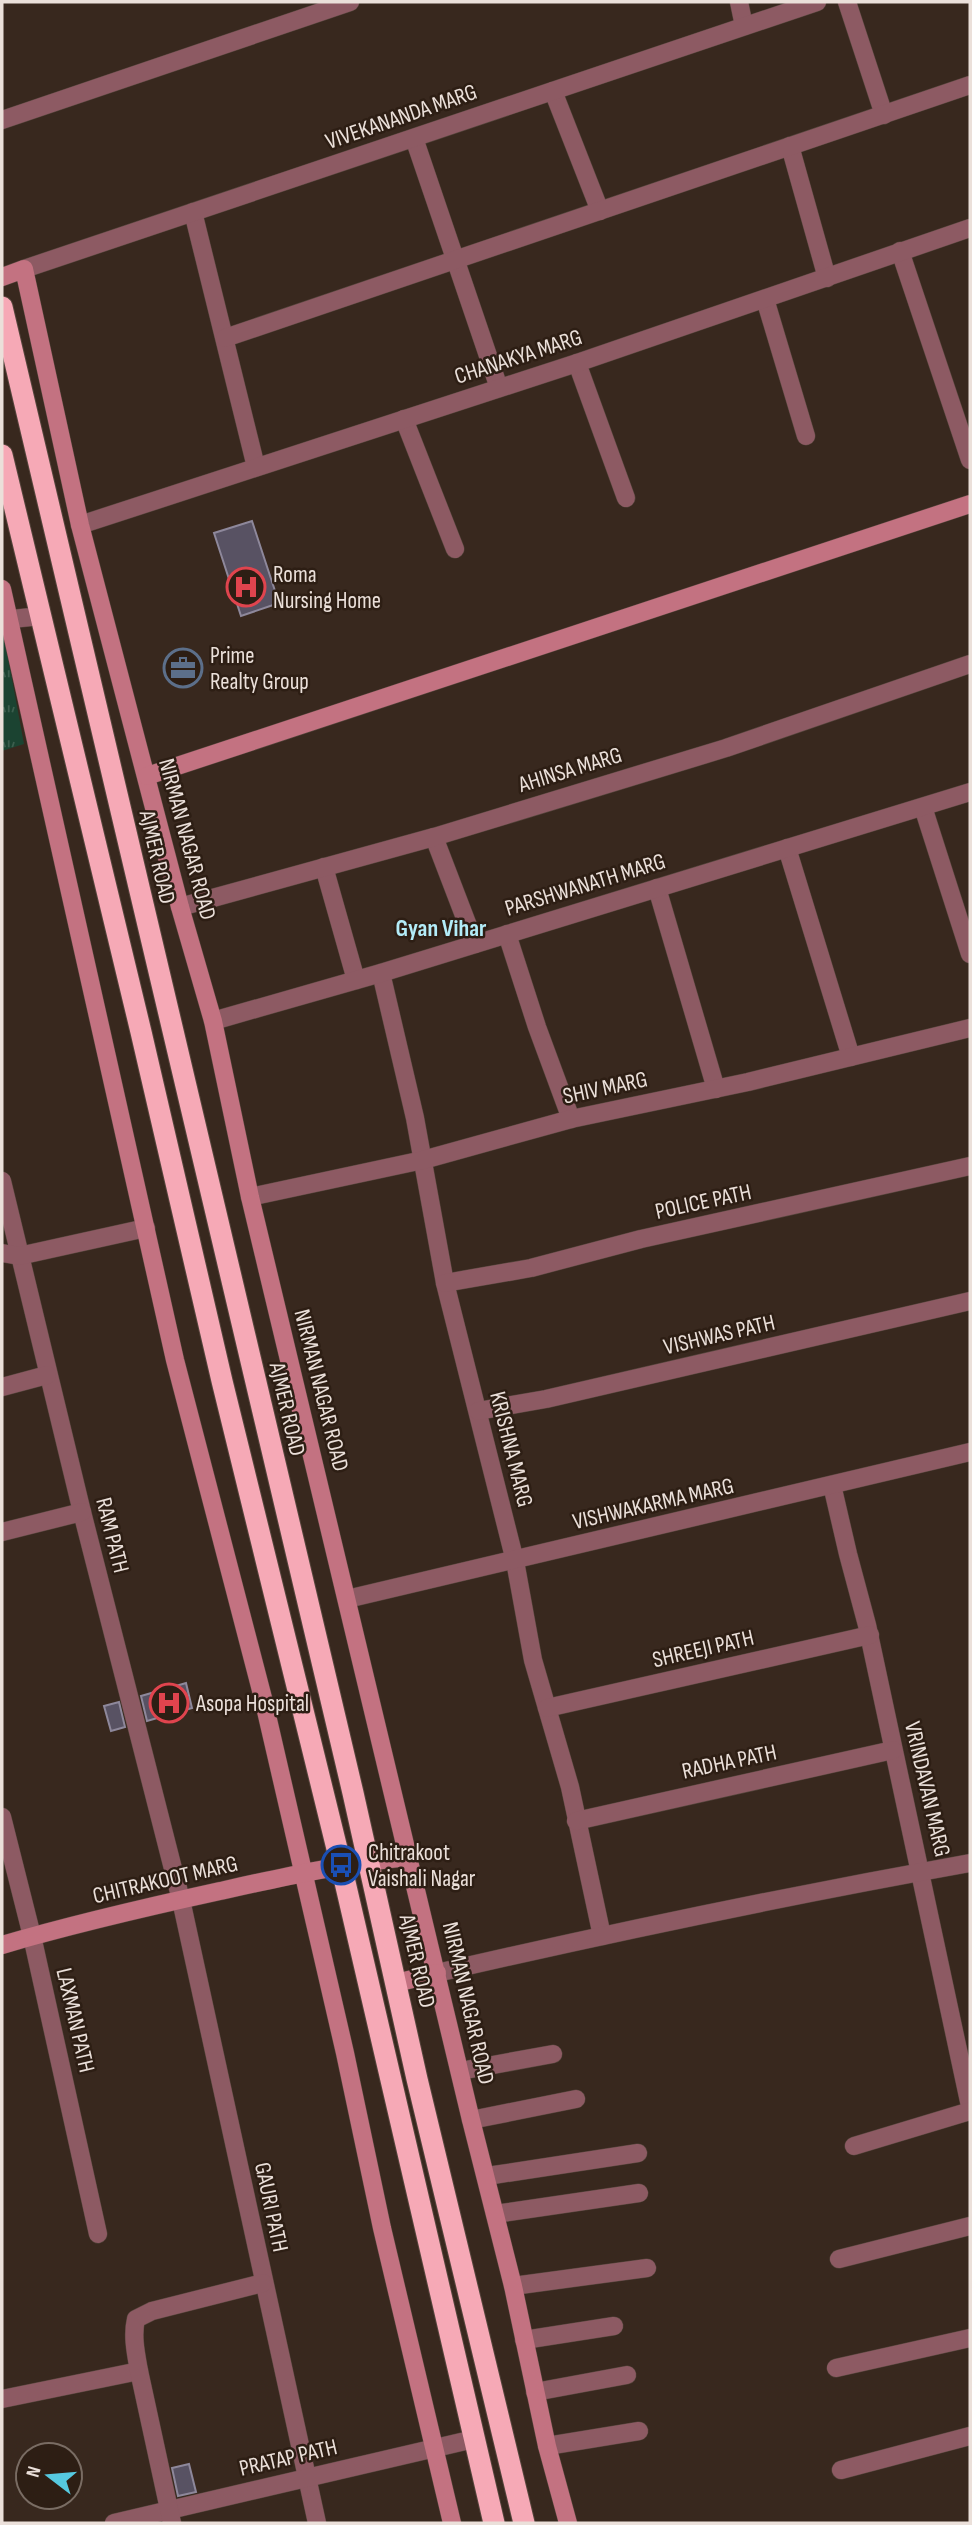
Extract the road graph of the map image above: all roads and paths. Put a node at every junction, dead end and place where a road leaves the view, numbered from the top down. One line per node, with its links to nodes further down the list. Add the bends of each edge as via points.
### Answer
1 (350, 2): 9 (street)
2 (739, 2): 5 (street)
3 (817, 2): 5 (street, VIVEKANANDA MARG)
4 (847, 2): 8 (street)
5 (744, 26): 7 (street, VIVEKANANDA MARG)
6 (970, 85): 8 (street)
7 (553, 91): 10 (street, VIVEKANANDA MARG); 12 (street)
8 (884, 115): 11 (street)
9 (2, 120)
10 (414, 138): 13 (street, VIVEKANANDA MARG); 16 (street)
11 (790, 146): 12 (street); 19 (street)
12 (600, 211): 16 (street)
13 (193, 212): 17 (street, VIVEKANANDA MARG); 22 (street)
14 (970, 228): 15 (street, CHANAKYA MARG)
15 (900, 251): 19 (street, CHANAKYA MARG); 28 (street)
16 (455, 261): 22 (street); 24 (street)
17 (24, 269): 18 (street, VIVEKANANDA MARG); 32 (street, NIRMAN NAGAR ROAD)
18 (2, 277)
19 (827, 278): 20 (street, CHANAKYA MARG)
20 (765, 299): 23 (street, CHANAKYA MARG); 26 (street)
21 (2, 307): 79 (highway, AJMER ROAD)
22 (225, 338): 29 (street)
23 (578, 363): 24 (street, CHANAKYA MARG); 30 (street)
24 (499, 388): 25 (street, CHANAKYA MARG)
25 (404, 419): 29 (street, CHANAKYA MARG); 33 (street)
26 (806, 436)
27 (2, 455): 35 (highway)
28 (970, 460)
29 (256, 467): 32 (street, CHANAKYA MARG)
30 (626, 498)
31 (970, 504): 38 (street)
32 (80, 525): 38 (street, NIRMAN NAGAR ROAD)
33 (455, 549)
34 (2, 589): 36 (street)
35 (41, 616): 36 (street); 81 (highway)
36 (4, 619): 60 (street)
37 (970, 664): 41 (street, AHINSA MARG, via 726,748)
38 (147, 776): 45 (street, NIRMAN NAGAR ROAD)
39 (970, 792): 40 (street, PARSHWANATH MARG)
40 (923, 807): 42 (street, PARSHWANATH MARG); 48 (street)
41 (434, 837): 43 (street, AHINSA MARG); 47 (street)
42 (787, 848): 44 (street, PARSHWANATH MARG); 53 (street)
43 (324, 867): 45 (street, AHINSA MARG); 50 (street)
44 (657, 888): 46 (street, PARSHWANATH MARG); 54 (street)
45 (180, 907): 51 (street, NIRMAN NAGAR ROAD)
46 (507, 934): 47 (street, PARSHWANATH MARG); 55 (street)
47 (475, 944): 49 (street, PARSHWANATH MARG)
48 (970, 954)
49 (381, 973): 50 (street, PARSHWANATH MARG); 56 (street, KRISHNA MARG)
50 (356, 980): 51 (street, PARSHWANATH MARG)
51 (213, 1021): 59 (street, NIRMAN NAGAR ROAD)
52 (970, 1028): 53 (street, SHIV MARG)
53 (851, 1057): 54 (street, SHIV MARG)
54 (716, 1089): 55 (street, SHIV MARG)
55 (571, 1119): 56 (street, SHIV MARG)
56 (422, 1160): 59 (street, SHIV MARG); 62 (street, KRISHNA MARG)
57 (970, 1166): 62 (street, POLICE PATH, via 531,1268)
58 (2, 1181): 61 (street, RAM PATH)
59 (250, 1197): 72 (street, NIRMAN NAGAR ROAD)
60 (146, 1228): 61 (street); 82 (street)
61 (10, 1254): 64 (street, RAM PATH)
62 (445, 1283): 66 (street, KRISHNA MARG)
63 (970, 1301): 66 (street, VISHWAS PATH)
64 (47, 1375): 65 (street); 69 (street, RAM PATH)
65 (2, 1387)
66 (478, 1411): 71 (street, KRISHNA MARG)
67 (970, 1452): 68 (street, VISHWAKARMA MARG)
68 (832, 1485): 71 (street, VISHWAKARMA MARG); 73 (street, VRINDAVAN MARG)
69 (82, 1512): 70 (street); 84 (street, RAM PATH)
70 (2, 1532)
71 (515, 1561): 72 (street, VISHWAKARMA MARG); 74 (street, KRISHNA MARG)
72 (347, 1599): 78 (street, NIRMAN NAGAR ROAD)
73 (870, 1635): 74 (street, SHREEJI PATH); 75 (street, VRINDAVAN MARG)
74 (547, 1708): 77 (street, KRISHNA MARG)
75 (893, 1751): 77 (street, RADHA PATH); 83 (street, VRINDAVAN MARG)
76 (2, 1817): 85 (street, LAXMAN PATH)
77 (576, 1821): 86 (street, KRISHNA MARG)
78 (409, 1857): 79 (street, CHITRAKOOT MARG); 88 (street, NIRMAN NAGAR ROAD)
79 (368, 1860): 81 (street, CHITRAKOOT MARG); 89 (highway, AJMER ROAD)
80 (970, 1863): 83 (street)
81 (341, 1865): 82 (street, CHITRAKOOT MARG); 117 (highway)
82 (304, 1872): 84 (street, CHITRAKOOT MARG); 119 (street)
83 (921, 1872): 86 (street); 93 (street, VRINDAVAN MARG)
84 (181, 1900): 85 (street, CHITRAKOOT MARG); 105 (street, GAURI PATH)
85 (32, 1936): 87 (street, CHITRAKOOT MARG); 102 (street, LAXMAN PATH)
86 (602, 1936): 88 (street)
87 (2, 1945)
88 (438, 1973): 89 (street); 91 (street, NIRMAN NAGAR ROAD)
89 (396, 1983): 127 (highway, AJMER ROAD)
90 (553, 2054): 91 (street)
91 (460, 2071): 95 (street, NIRMAN NAGAR ROAD)
92 (576, 2099): 95 (street)
93 (970, 2106)
94 (970, 2111): 96 (street)
95 (471, 2120): 98 (street, NIRMAN NAGAR ROAD)
96 (854, 2146)
97 (638, 2153): 98 (street)
98 (487, 2176): 100 (street, NIRMAN NAGAR ROAD)
99 (639, 2193): 100 (street)
100 (495, 2214): 106 (street, NIRMAN NAGAR ROAD)
101 (970, 2226): 103 (street)
102 (98, 2234)
103 (839, 2259)
104 (647, 2268): 106 (street)
105 (263, 2283): 111 (street, via 136,2319); 121 (street, GAURI PATH)
106 (513, 2286): 109 (street, NIRMAN NAGAR ROAD)
107 (614, 2326): 109 (street)
108 (970, 2337): 110 (street)
109 (524, 2340): 113 (street, NIRMAN NAGAR ROAD)
110 (836, 2368)
111 (139, 2371): 114 (street); 122 (street)
112 (627, 2375): 113 (street)
113 (535, 2392): 118 (street, NIRMAN NAGAR ROAD)
114 (2, 2399)
115 (639, 2431): 118 (street)
116 (970, 2436): 120 (street)
117 (474, 2439): 119 (street, PRATAP PATH); 126 (highway)
118 (547, 2446): 128 (street, NIRMAN NAGAR ROAD)
119 (435, 2447): 121 (street, PRATAP PATH); 125 (street)
120 (841, 2470)
121 (306, 2478): 122 (street, PRATAP PATH); 124 (street, GAURI PATH)
122 (171, 2517): 123 (street, PRATAP PATH)
123 (114, 2523)
124 (317, 2523)
125 (452, 2523)
126 (494, 2523)
127 (524, 2523)
128 (568, 2523)

